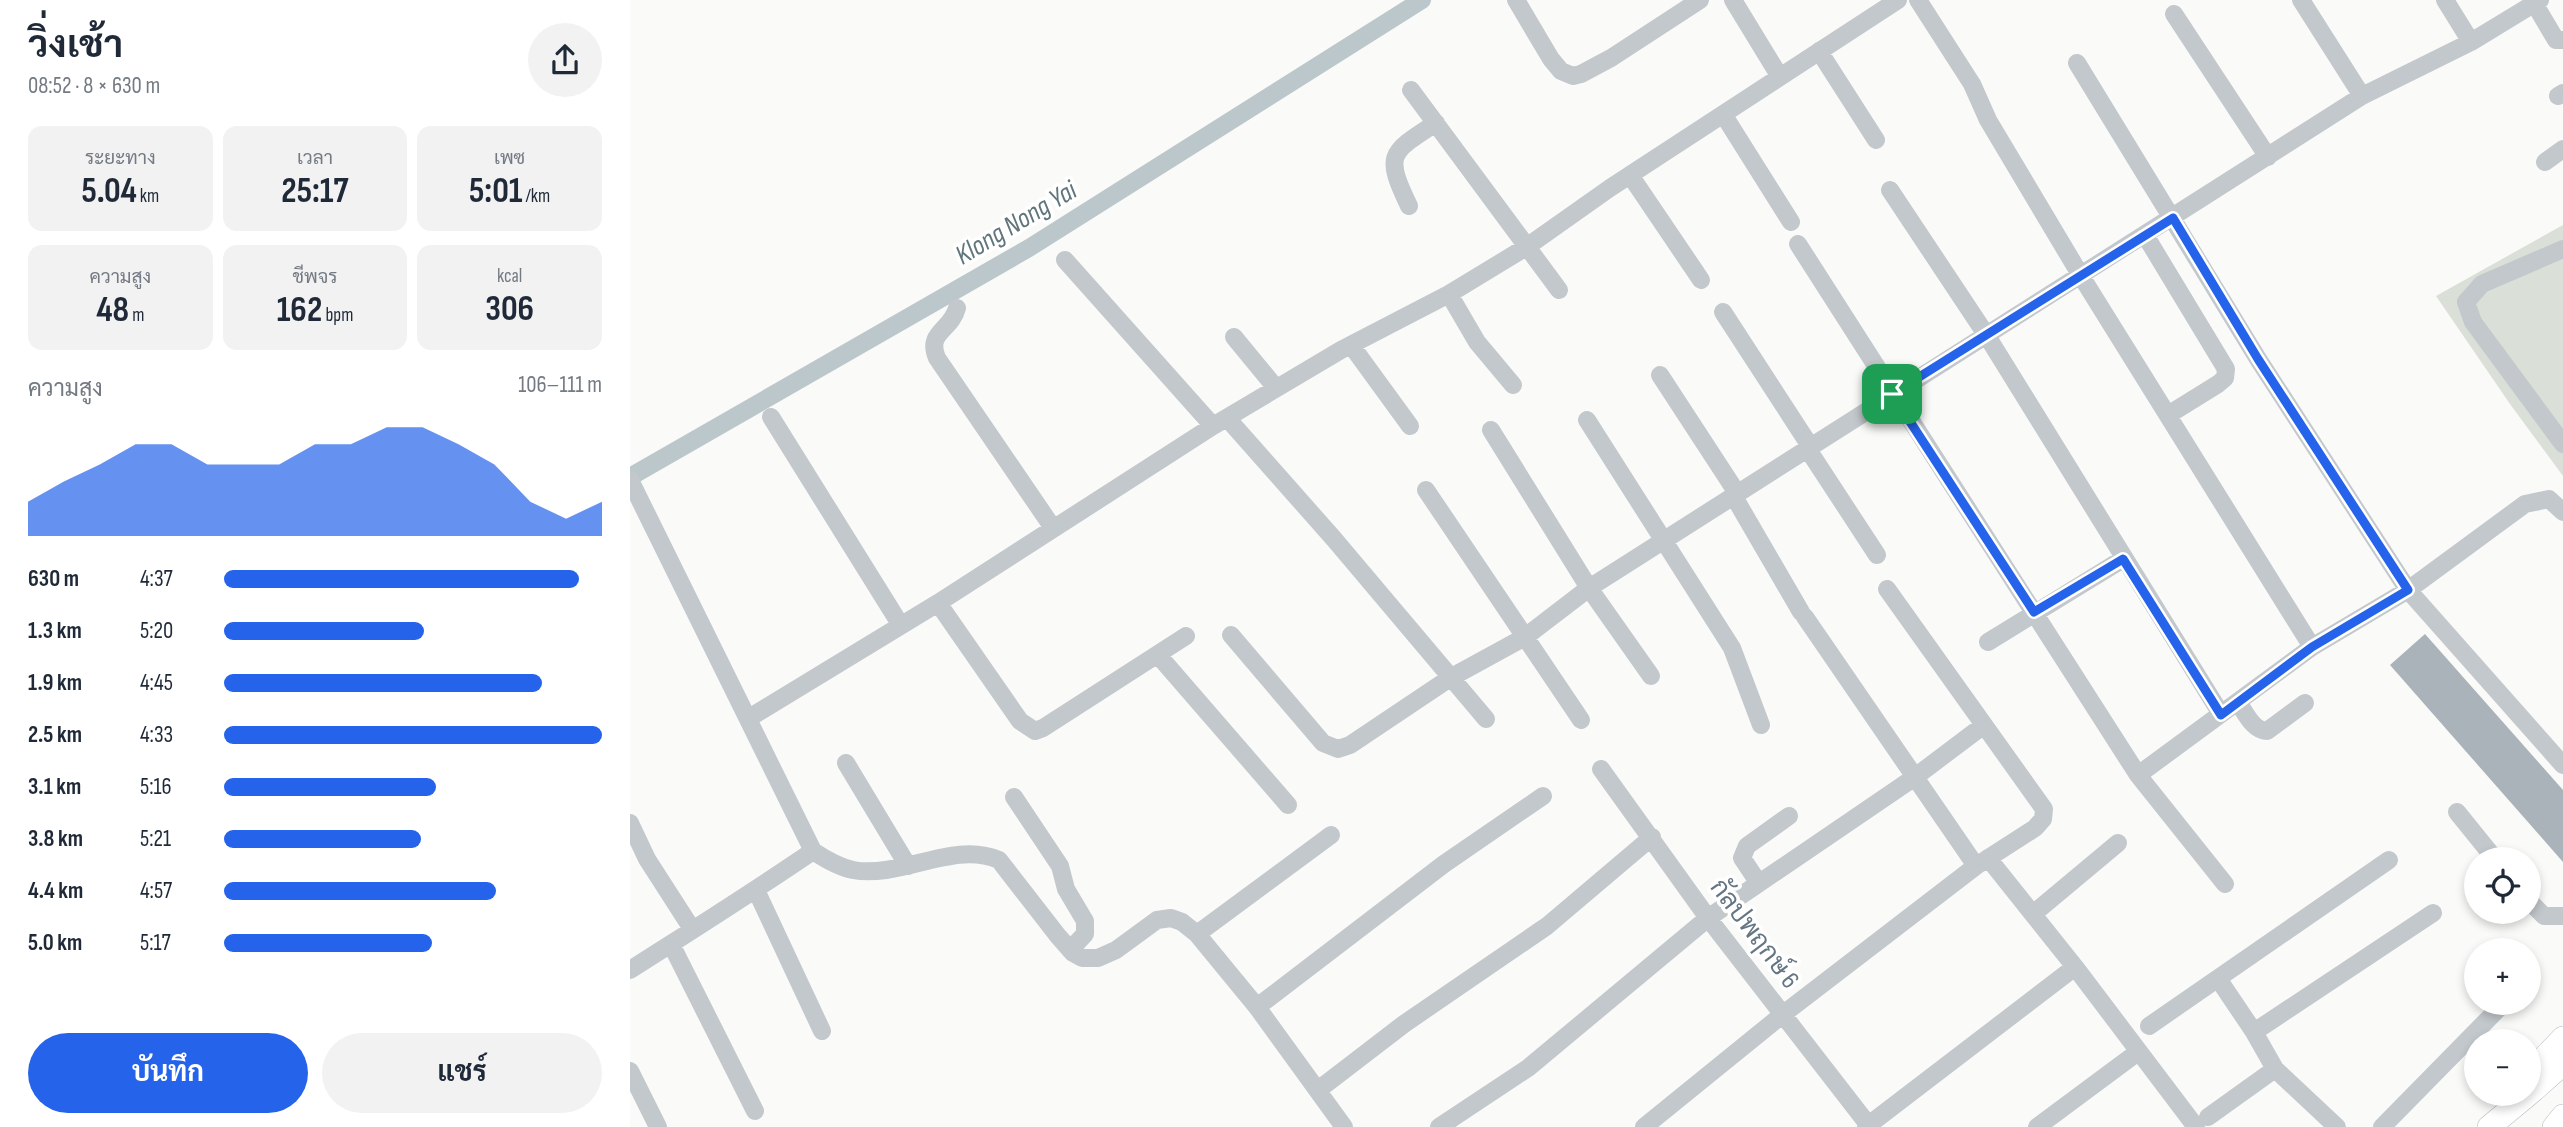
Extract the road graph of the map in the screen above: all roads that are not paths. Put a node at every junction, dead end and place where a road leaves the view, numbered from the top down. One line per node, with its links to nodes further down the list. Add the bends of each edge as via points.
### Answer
1 (1516, 0): 2 (street, via 1551,59 1573,76 1611,58)
2 (1700, 0)
3 (1733, 0): 14 (street)
4 (1898, 0): 12 (street)
5 (1918, 0): 33 (street, via 1972,84 1988,120)
6 (2301, 0): 16 (street)
7 (2445, 0): 11 (street)
8 (2537, 1): 10 (street, via 2551,34); 11 (street)
9 (2174, 14): 21 (street)
10 (2563, 40)
11 (2471, 42): 16 (street)
12 (1819, 51): 14 (street); 19 (street)
13 (2077, 63): 26 (street)
14 (1780, 77): 17 (street)
15 (1411, 90): 18 (street)
16 (2362, 96): 21 (street)
17 (1723, 114): 23 (street); 27 (street)
18 (1436, 123): 25 (street, via 1400,149 1395,159 1394,175); 30 (street)
19 (1877, 140)
20 (2563, 149): 22 (street)
21 (2268, 157): 26 (street)
22 (2544, 162)
23 (1630, 175): 30 (street); 34 (street)
24 (1890, 190): 39 (street)
25 (1409, 206)
26 (2173, 218): 28 (street); 64 (street)
27 (1791, 222)
28 (2146, 235): 33 (street); 46 (street, via 2226,369 2218,384)
29 (1798, 244): 45 (street)
30 (1528, 246): 35 (street); 36 (street)
31 (2563, 249): 52 (street, via 2482,284 2466,302 2473,322)
32 (1065, 260): 49 (street)
33 (2081, 276): 39 (street); 46 (street)
34 (1701, 280)
35 (1559, 290)
36 (1449, 294): 41 (street); 43 (street, via 1477,342)
37 (957, 308): 58 (street, via 934,341 937,358)
38 (1723, 312): 53 (street)
39 (1987, 336): 45 (street); 61 (street)
40 (1234, 337): 44 (street)
41 (1351, 345): 44 (street); 50 (street)
42 (1660, 375): 56 (street)
43 (1513, 385)
44 (1276, 388): 49 (street)
45 (1892, 394): 53 (street); 66 (street)
46 (2168, 415): 72 (street)
47 (771, 417): 67 (street)
48 (1587, 420): 59 (street)
49 (1220, 422): 58 (street); 75 (street, via 1334,539)
50 (1410, 426)
51 (1491, 429): 62 (street)
52 (2563, 444)
53 (1809, 447): 56 (street); 60 (street)
54 (635, 487): 79 (street)
55 (1426, 491): 70 (street)
56 (1735, 494): 59 (street); 88 (street, via 1803,615)
57 (2563, 512): 64 (street, via 2549,499 2525,504)
58 (1053, 528): 65 (street)
59 (1663, 540): 62 (street); 82 (street, via 1732,648)
60 (1877, 555)
61 (2123, 559): 66 (street); 78 (street)
62 (1588, 588): 70 (street); 74 (street)
63 (1887, 589): 83 (street)
64 (2408, 590): 72 (street); 85 (street)
65 (938, 603): 67 (street); 73 (street, via 1020,721 1035,731)
66 (2034, 612): 71 (street); 87 (street)
67 (900, 624): 79 (street)
68 (1231, 635): 75 (street, via 1323,743 1338,750)
69 (1186, 636): 73 (street)
70 (1525, 637): 75 (street); 81 (street)
71 (1988, 642)
72 (2319, 642): 76 (street)
73 (1158, 655): 91 (street)
74 (1651, 676)
75 (1450, 678): 80 (street)
76 (2238, 702): 77 (street, via 2261,732); 78 (street)
77 (2305, 703)
78 (2221, 715): 87 (street)
79 (749, 718): 99 (street)
80 (1486, 719)
81 (1581, 720)
82 (1761, 725)
83 (1984, 725): 88 (street); 101 (street, via 2044,809 2035,828)
84 (846, 763): 102 (street)
85 (2563, 765)
86 (1601, 769): 96 (street, กัลปพฤกษ์ 6)
87 (2138, 775): 104 (street)
88 (1915, 777): 101 (street); 103 (street)
89 (1543, 796): 118 (street, via 1444,864)
90 (1014, 797): 114 (street, via 1060,866 1066,889 1085,921 1085,934)
91 (1288, 806)
92 (2457, 812): 98 (street)
93 (1789, 816): 103 (street, via 1743,853)
94 (630, 823): 111 (street, via 647,859)
95 (1331, 835): 112 (street)
96 (1652, 837): 110 (street, กัลปพฤกษ์ 6); 131 (street, via 1547,926 1404,1024)
97 (2118, 843): 107 (street)
98 (2485, 847)
99 (813, 851): 102 (street, via 853,870); 105 (street)
100 (2389, 860): 117 (street)
101 (1982, 862): 107 (street); 119 (street)
102 (908, 866): 114 (street, via 970,853 999,860)
103 (1758, 882): 110 (street)
104 (2225, 884)
105 (756, 890): 111 (street); 122 (street)
106 (2433, 913): 123 (street)
107 (2033, 914): 115 (street)
108 (2541, 914): 109 (street)
109 (2563, 916)
110 (1709, 918): 119 (street, กัลปพฤกษ์ 6); 141 (street, via 1528,1068)
111 (692, 929): 113 (street)
112 (1197, 934): 114 (street, via 1171,918 1157,920 1098,958 1082,958); 118 (street)
113 (671, 944): 116 (street); 135 (street)
114 (1070, 950)
115 (2075, 967): 125 (street); 138 (street)
116 (630, 970)
117 (2219, 980): 121 (street); 123 (street)
118 (1257, 1007): 131 (street)
119 (1782, 1015): 138 (street, กัลปพฤกษ์ 6); 142 (street)
120 (2492, 1015): 145 (street)
121 (2149, 1027)
122 (822, 1031)
123 (2255, 1032): 128 (street)
124 (2563, 1038): 126 (main road)
125 (2138, 1052): 137 (street); 143 (street)
126 (2541, 1061)
127 (2563, 1064): 130 (main road)
128 (2275, 1069): 137 (street); 144 (street)
129 (630, 1071): 132 (street)
130 (2541, 1083)
131 (1318, 1090): 140 (street)
132 (635, 1094): 139 (street)
133 (2496, 1106): 146 (main road)
134 (2514, 1106): 147 (main road)
135 (755, 1111)
136 (2563, 1116): 148 (main road)
137 (2202, 1122)
138 (1868, 1126)
139 (658, 1127)
140 (1344, 1127)
141 (1439, 1127)
142 (1644, 1127)
143 (2037, 1127)
144 (2337, 1127)
145 (2382, 1127)
146 (2475, 1127)
147 (2489, 1127)
148 (2554, 1127)

